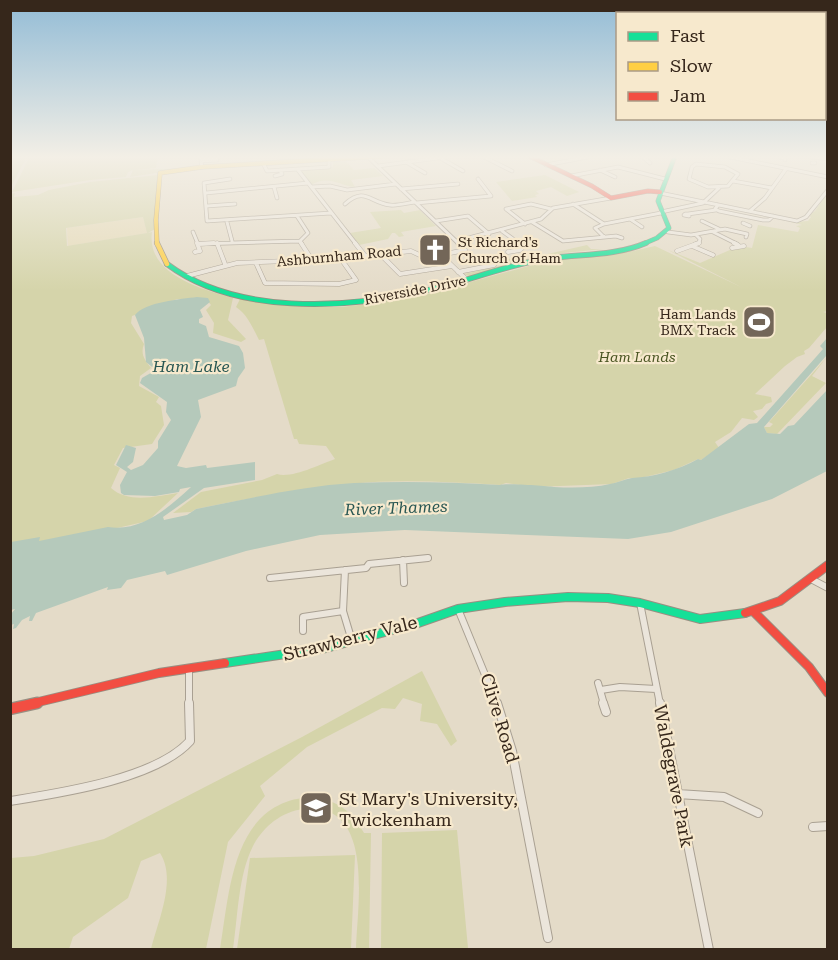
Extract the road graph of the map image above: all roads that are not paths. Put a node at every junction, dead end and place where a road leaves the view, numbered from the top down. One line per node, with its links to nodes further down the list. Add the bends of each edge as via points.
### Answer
1 (158, 201): 70 (street, Riverside Drive, via 158,249 169,265)
2 (207, 201): 18 (street)
3 (322, 201): 23 (street)
4 (349, 201): 15 (street)
5 (378, 201): 12 (street, via 390,205)
6 (430, 201): 12 (street)
7 (593, 201): 16 (street)
8 (658, 201): 22 (street)
9 (699, 201): 13 (street)
10 (761, 201): 21 (street)
11 (820, 201): 26 (street, via 806,218 797,221)
12 (415, 202): 28 (street)
13 (704, 202): 17 (street); 22 (street)
14 (235, 204): 18 (street)
15 (345, 204)
16 (573, 204): 19 (street); 33 (street)
17 (718, 205): 20 (street); 21 (street)
18 (207, 206): 29 (street, via 207,221)
19 (551, 209): 30 (street); 32 (street, via 531,204 506,209)
20 (716, 210): 24 (street); 26 (street, via 763,220)
21 (750, 211): 26 (street)
22 (661, 212): 27 (street); 39 (street, via 669,225)
23 (332, 213): 25 (street); 62 (street)
24 (688, 214)
25 (297, 216): 29 (street); 48 (street, via 308,233)
26 (772, 216)
27 (630, 219): 33 (street); 35 (street)
28 (436, 221): 41 (street, via 468,216); 49 (street)
29 (227, 222): 47 (street)
30 (532, 222): 32 (street); 44 (street, via 563,241)
31 (701, 222): 36 (street)
32 (525, 224): 37 (street)
33 (604, 224): 44 (street, via 595,228)
34 (750, 226): 38 (street, via 742,224)
35 (642, 227)
36 (718, 229): 38 (street); 40 (street)
37 (502, 231): 41 (street); 58 (street, via 523,247)
38 (739, 231): 45 (street)
39 (668, 232): 42 (street); 72 (street, Riverside Drive, via 653,243 549,257)
40 (713, 232): 42 (street); 52 (street)
41 (489, 234): 49 (street)
42 (696, 235): 53 (street, via 700,242)
43 (185, 236): 51 (street, via 193,233)
44 (602, 236): 46 (street)
45 (746, 237)
46 (622, 238)
47 (232, 241): 48 (street); 50 (street)
48 (300, 241): 64 (street)
49 (457, 241): 61 (street, via 465,250)
50 (217, 243): 51 (street); 67 (street)
51 (198, 244): 57 (street, via 200,251)
52 (738, 245): 54 (street); 55 (street)
53 (692, 246): 56 (street); 60 (street)
54 (744, 246)
55 (732, 248)
56 (677, 251)
57 (195, 252)
58 (508, 252)
59 (381, 255): 61 (street, Ashburnham Road, via 411,250 426,258); 62 (street, Ashburnham Road); 68 (street, via 400,274)
60 (713, 255)
61 (442, 256): 68 (street)
62 (366, 257): 63 (street, Ashburnham Road)
63 (341, 259): 64 (street, Ashburnham Road); 71 (street)
64 (312, 260): 65 (street, Ashburnham Road)
65 (256, 262): 67 (street, Ashburnham Road); 71 (street, via 265,284 339,284)
66 (491, 263): 69 (street, via 494,265)
67 (225, 264): 70 (street, Ashburnham Road)
68 (452, 266): 69 (street)
69 (458, 272): 72 (street)
70 (187, 276): 72 (street, Riverside Drive, via 217,290 250,298 320,303 386,298)
71 (356, 280): 73 (street)
72 (467, 280)
73 (360, 285)
74 (428, 558): 75 (street)
75 (403, 560): 77 (street); 80 (street)
76 (828, 565): 79 (street, Strawberry Vale)
77 (345, 570): 78 (street); 84 (street)
78 (270, 578)
79 (811, 579): 81 (street); 85 (street, Strawberry Vale, via 788,598)
80 (404, 583)
81 (828, 588)
82 (640, 603): 83 (street, Strawberry Vale, via 568,597); 85 (street, Strawberry Vale, via 690,617); 90 (street, Waldegrave Park)
83 (458, 609): 87 (street, Strawberry Vale); 99 (street, Clive Road, via 492,687 512,751)
84 (343, 611): 86 (street, via 303,617); 87 (street)
85 (754, 612): 91 (street, via 809,667)
86 (303, 631)
87 (352, 641): 88 (street, Strawberry Vale, via 294,654)
88 (189, 668): 92 (street, Strawberry Vale); 95 (street, via 190,741 184,752 118,778 55,795)
89 (600, 687): 90 (street); 93 (street)
90 (656, 689): 94 (street, Waldegrave Park)
91 (828, 693)
92 (10, 709)
93 (606, 712)
94 (678, 794): 96 (street, via 724,797); 100 (street, Waldegrave Park)
95 (10, 801)
96 (758, 813)
97 (828, 826): 98 (street)
98 (813, 827)
99 (548, 938)
100 (709, 950)

